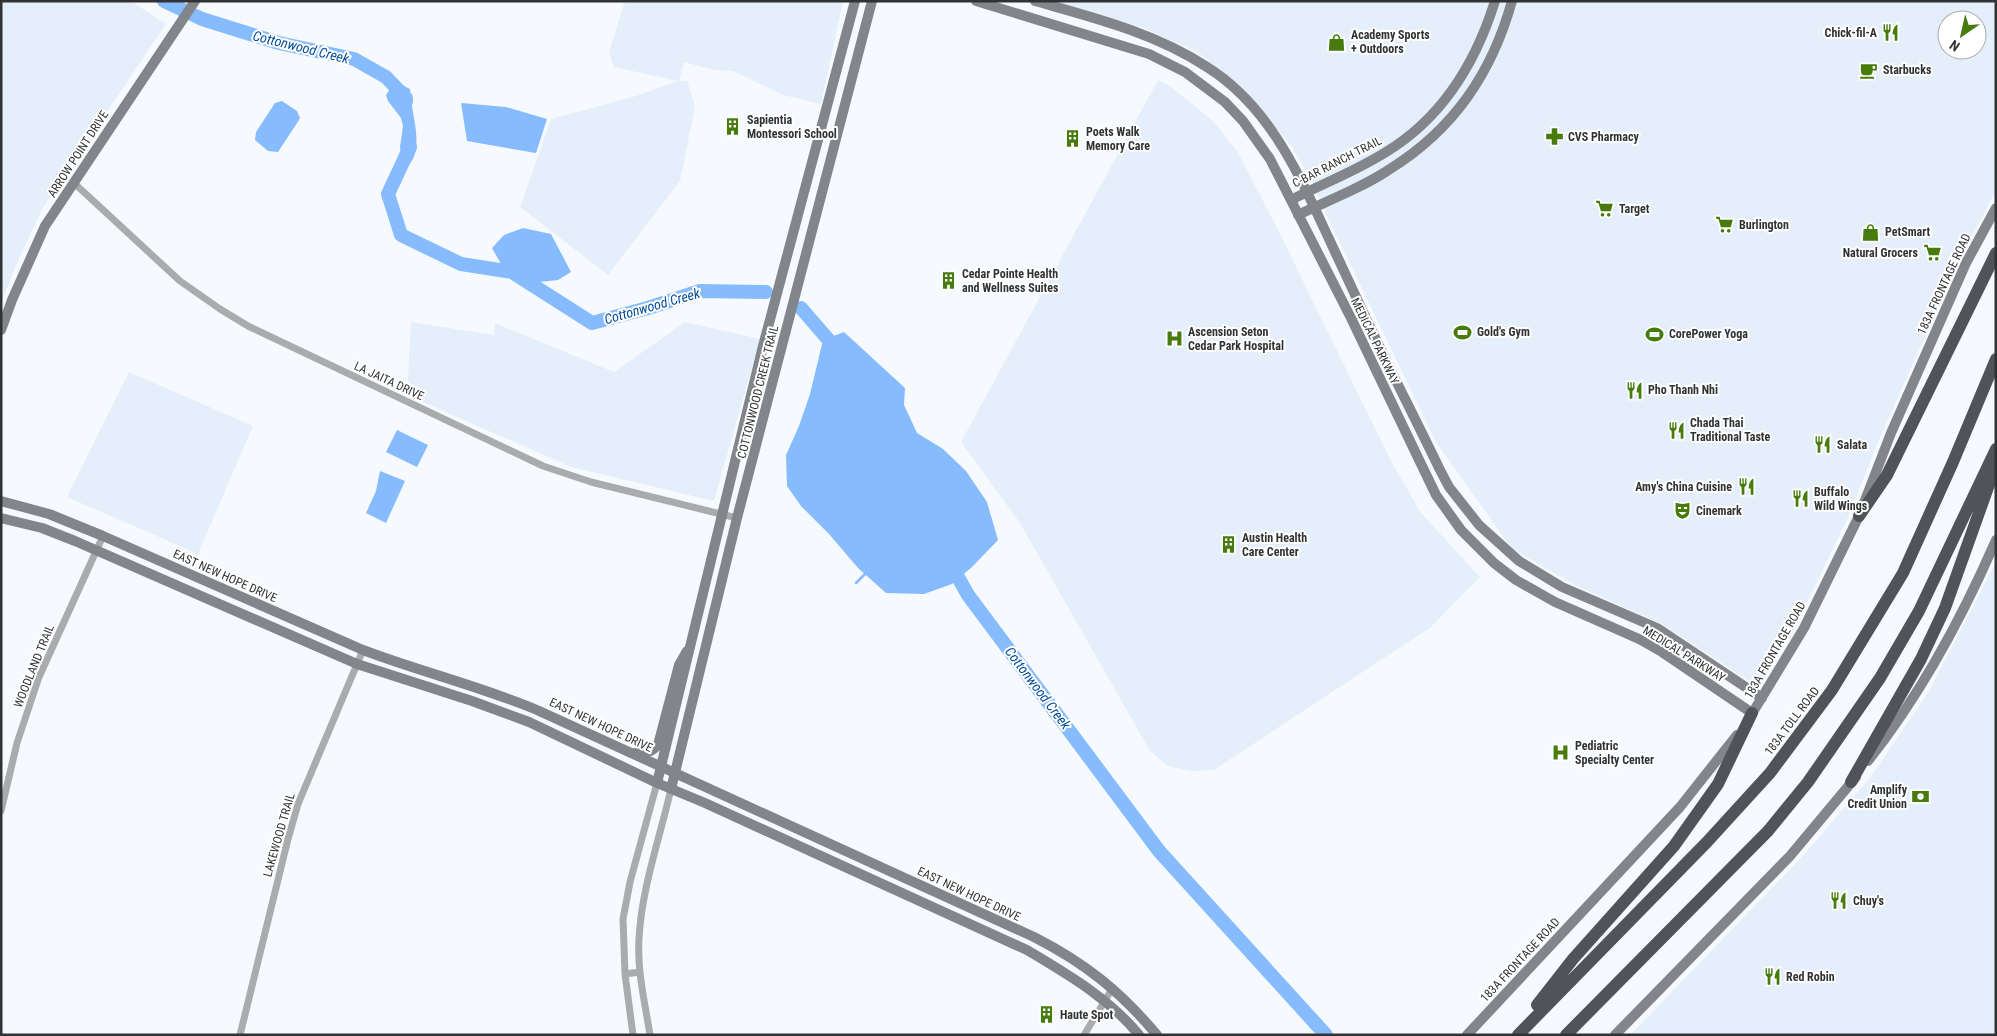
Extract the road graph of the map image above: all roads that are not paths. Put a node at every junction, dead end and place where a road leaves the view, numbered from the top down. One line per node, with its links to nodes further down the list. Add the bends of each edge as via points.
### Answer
1 (195, 1): 12 (street, ARROW POINT DRIVE)
2 (855, 1): 26 (street, COTTONWOOD CREEK TRAIL)
3 (872, 1): 29 (street, COTTONWOOD CREEK TRAIL)
4 (976, 1): 9 (street, MEDICAL PARKWAY)
5 (1035, 1): 8 (street, MEDICAL PARKWAY)
6 (1495, 1): 10 (street, C-BAR RANCH TRAIL)
7 (1512, 1): 11 (street, via 1501,38)
8 (1099, 20): 9 (street); 13 (street, MEDICAL PARKWAY, via 1167,44 1222,78 1271,128)
9 (1094, 36): 14 (street, MEDICAL PARKWAY, via 1168,62 1218,97 1258,140)
10 (1469, 65): 11 (street); 13 (street, C-BAR RANCH TRAIL, via 1441,104 1400,142)
11 (1483, 74): 15 (street, via 1449,120 1418,149 1389,170)
12 (74, 183): 19 (street, ARROW POINT DRIVE, via 45,226); 26 (street, LA JAITA DRIVE, via 180,281 248,326 544,466 592,482)
13 (1307, 192): 14 (street, C-BAR RANCH TRAIL); 15 (street, MEDICAL PARKWAY)
14 (1291, 200): 17 (street, MEDICAL PARKWAY)
15 (1314, 207): 17 (street); 21 (street, MEDICAL PARKWAY)
16 (1996, 208): 27 (street, 183A FRONTAGE ROAD, via 1966,264 1891,433)
17 (1298, 215): 22 (street, MEDICAL PARKWAY)
18 (1996, 253): 27 (highway, via 1887,475)
19 (1, 330)
20 (1996, 360): 60 (highway, 183A TOLL ROAD, via 1903,572 1832,690 1770,773 1707,842)
21 (1420, 427): 22 (street); 33 (street, MEDICAL PARKWAY, via 1449,486 1479,525 1519,562)
22 (1406, 433): 34 (street, MEDICAL PARKWAY, via 1436,494 1461,530 1516,580)
23 (1996, 449): 61 (highway, via 1919,612 1880,678 1808,782 1768,831)
24 (1996, 465): 43 (highway, via 1945,608 1917,667)
25 (1, 501): 30 (street, EAST NEW HOPE DRIVE, via 49,514)
26 (722, 514): 29 (street, LA JAITA DRIVE); 35 (street, COTTONWOOD CREEK TRAIL)
27 (1859, 516): 38 (street, 183A FRONTAGE ROAD, via 1804,628)
28 (1, 518): 32 (street, via 42,528)
29 (738, 518): 42 (street, COTTONWOOD CREEK TRAIL)
30 (103, 536): 32 (street, WOODLAND TRAIL); 36 (street, EAST NEW HOPE DRIVE)
31 (1996, 540): 43 (street, via 1913,700)
32 (96, 550): 37 (street); 46 (street, WOODLAND TRAIL, via 39,677 17,743)
33 (1562, 587): 34 (street); 38 (street, MEDICAL PARKWAY, via 1657,628)
34 (1555, 602): 39 (street, MEDICAL PARKWAY, via 1647,643)
35 (693, 641): 40 (street, via 679,665 658,745 648,753); 41 (street, COTTONWOOD CREEK TRAIL)
36 (363, 650): 37 (street, LAKEWOOD TRAIL); 40 (street, EAST NEW HOPE DRIVE, via 503,695)
37 (357, 664): 44 (street, via 529,722); 53 (street, LAKEWOOD TRAIL, via 298,804)
38 (1762, 698): 39 (street, 183A FRONTAGE ROAD)
39 (1752, 713): 59 (street, 183A FRONTAGE ROAD, via 1680,807); 60 (highway, via 1718,784 1674,846 1574,959)
40 (632, 752): 41 (street, EAST NEW HOPE DRIVE)
41 (661, 767): 42 (street, EAST NEW HOPE DRIVE); 44 (street, COTTONWOOD CREEK TRAIL)
42 (676, 773): 45 (street, COTTONWOOD CREEK TRAIL); 47 (street, EAST NEW HOPE DRIVE)
43 (1852, 782): 62 (street, via 1790,856)
44 (657, 783): 45 (street); 50 (street, via 630,882 624,919)
45 (671, 789): 48 (street); 49 (street, via 641,913)
46 (1, 811)
47 (905, 878): 48 (street); 51 (street, EAST NEW HOPE DRIVE, via 1057,949)
48 (893, 889): 52 (street, via 1027,950)
49 (640, 972): 50 (street); 55 (street)
50 (625, 974): 54 (street)
51 (1112, 989): 52 (street); 58 (street, EAST NEW HOPE DRIVE)
52 (1104, 1001): 56 (street); 57 (street)
53 (240, 1035)
54 (633, 1035)
55 (650, 1035)
56 (1084, 1035)
57 (1138, 1035)
58 (1157, 1035)
59 (1467, 1035)
60 (1516, 1035)
61 (1566, 1035)
62 (1615, 1035)

